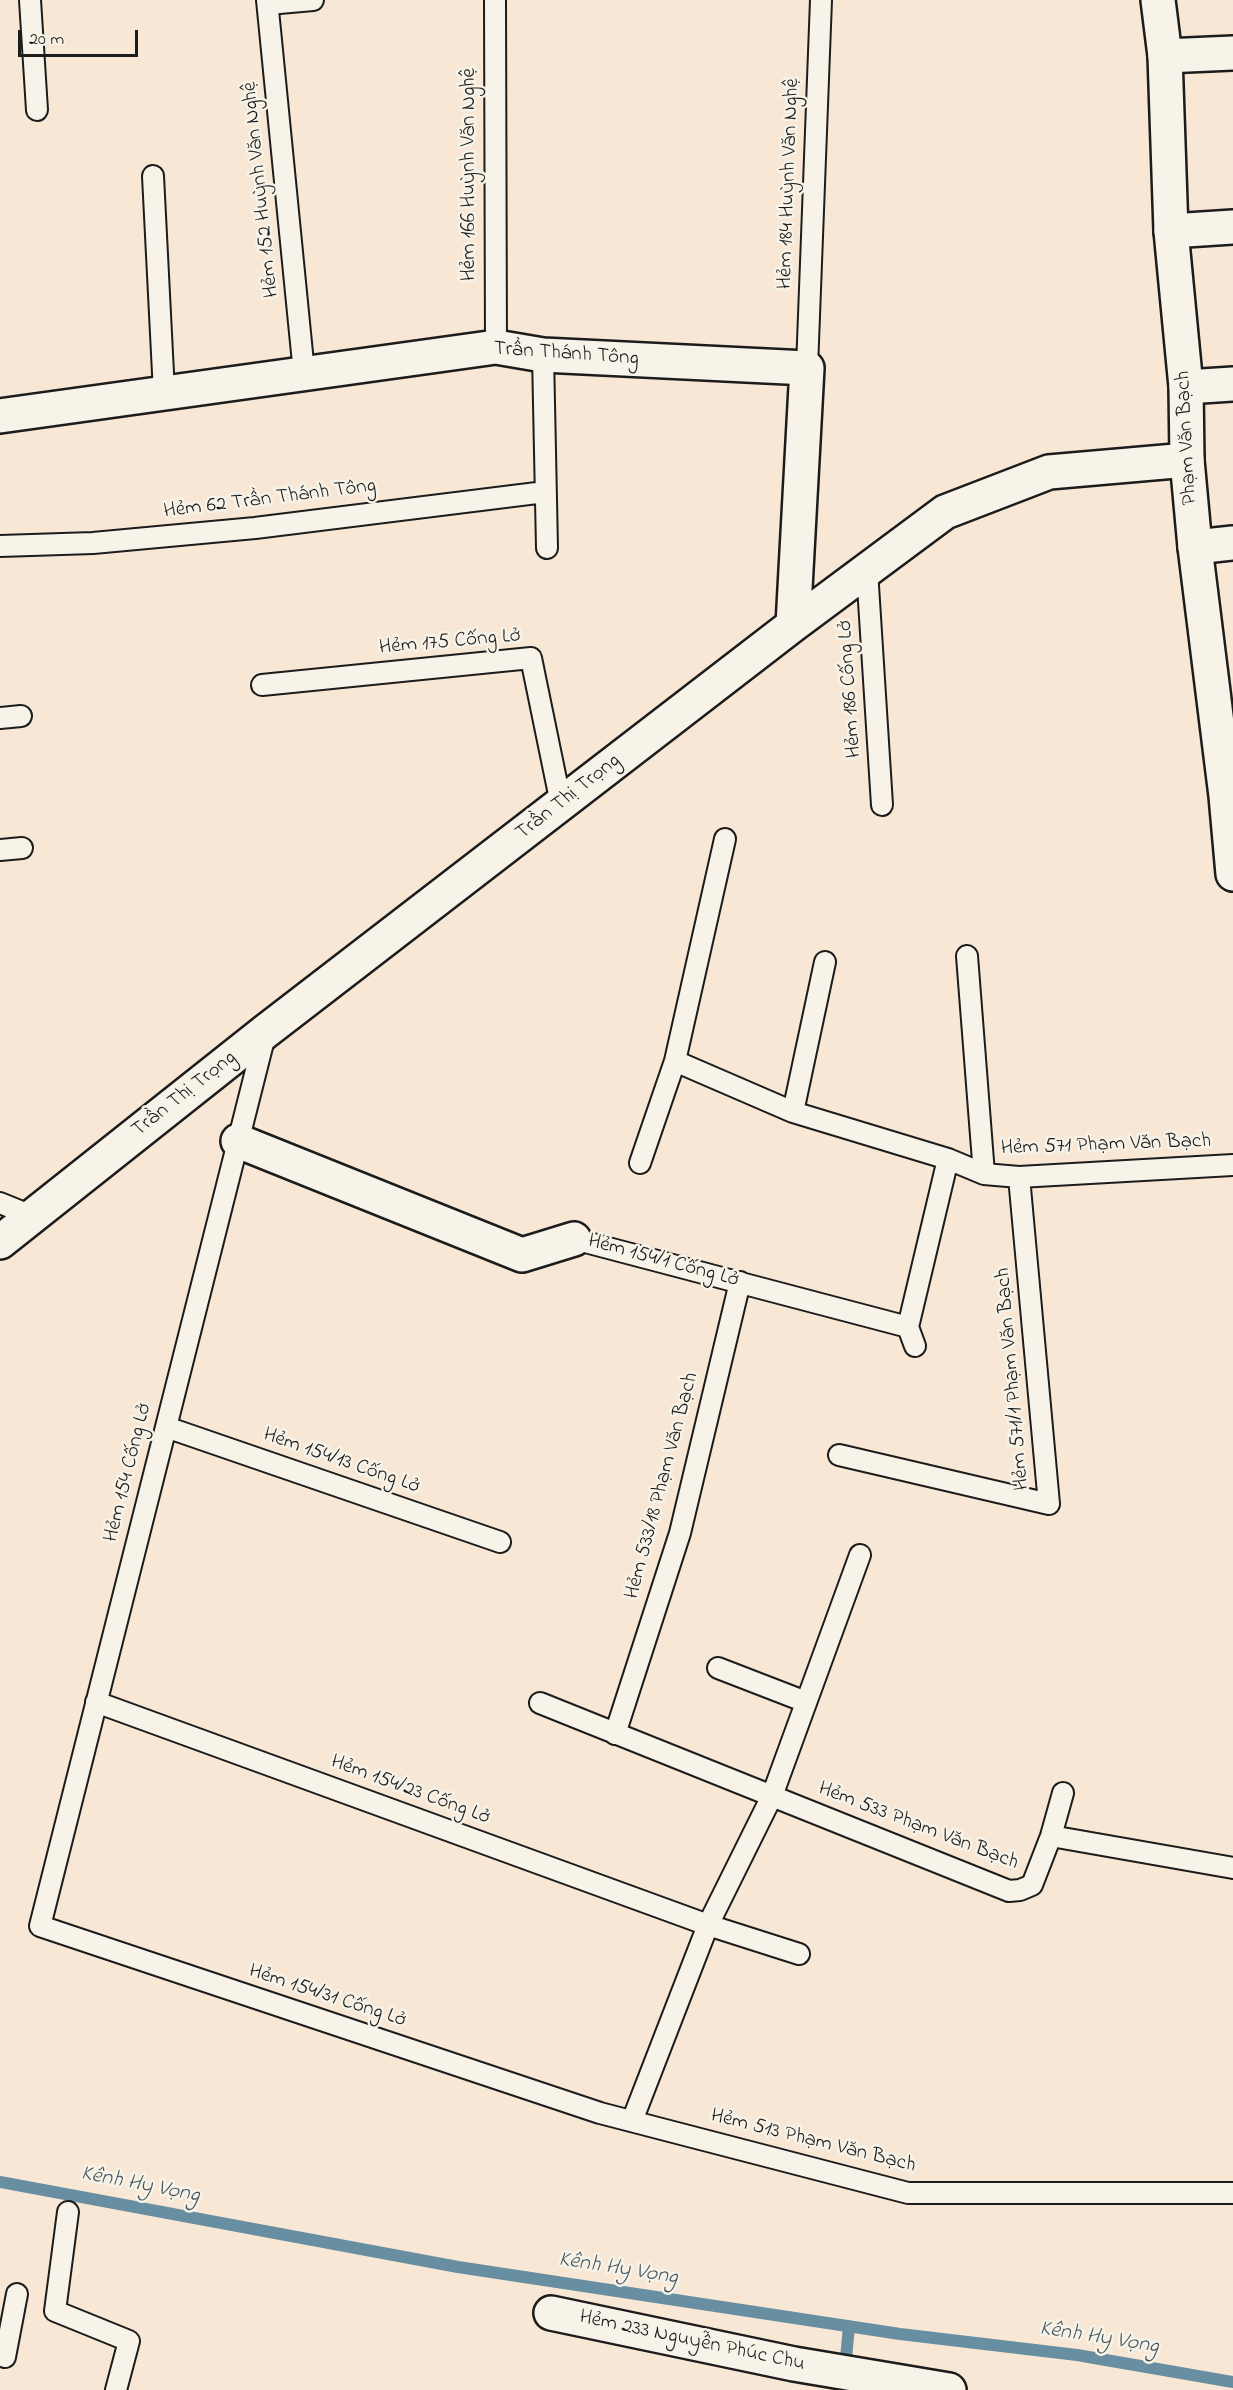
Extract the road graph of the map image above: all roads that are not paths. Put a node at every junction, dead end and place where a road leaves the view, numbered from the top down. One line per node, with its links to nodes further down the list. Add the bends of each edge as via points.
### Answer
1 (30, 0): 9 (lane)
2 (313, 0): 6 (lane)
3 (495, 0): 13 (lane, Hẻm 166 Huỳnh Văn Nghệ)
4 (821, 0): 15 (lane, Hẻm 184 Huỳnh Văn Nghệ)
5 (1158, 0): 8 (street, Phạm Văn Bạch)
6 (267, 2): 16 (lane, Hẻm 152 Huỳnh Văn Nghệ)
7 (1233, 53): 8 (street)
8 (1166, 56): 12 (street, Phạm Văn Bạch)
9 (37, 110)
10 (153, 176): 19 (lane)
11 (1233, 227): 12 (street)
12 (1171, 231): 18 (street, Phạm Văn Bạch)
13 (496, 347): 14 (street, Trần Thánh Tông); 16 (street, Trần Thánh Tông)
14 (543, 355): 15 (street, Trần Thánh Tông); 22 (lane)
15 (807, 368): 28 (street)
16 (304, 373): 19 (street, Trần Thánh Tông)
17 (1233, 384): 18 (street)
18 (1186, 387): 21 (street, Phạm Văn Bạch)
19 (164, 393): 20 (street, Trần Thánh Tông)
20 (0, 416)
21 (1186, 460): 25 (street, Phạm Văn Bạch); 27 (street, Trần Thị Trọng, via 1049,472 945,512)
22 (546, 492): 24 (lane, Hẻm 62 Trần Thánh Tông, via 255,528 93,543); 26 (lane)
23 (1233, 543): 25 (street)
24 (0, 546)
25 (1195, 547): 32 (street, Phạm Văn Bạch)
26 (547, 548)
27 (867, 570): 28 (street, Trần Thị Trọng); 34 (lane, Hẻm 186 Cống Lở)
28 (793, 625): 33 (street, Trần Thị Trọng)
29 (262, 686): 33 (lane, Hẻm 175 Cống Lở, via 531,658)
30 (21, 716): 31 (lane)
31 (0, 718)
32 (1230, 795): 38 (street, Phạm Văn Bạch)
33 (561, 804): 41 (street, Trần Thị Trọng)
34 (882, 805)
35 (725, 839): 42 (lane)
36 (22, 848): 37 (lane)
37 (0, 850)
38 (1233, 874)
39 (967, 956): 48 (lane)
40 (825, 962): 43 (lane)
41 (266, 1031): 44 (lane, Hẻm 154 Cống Lở); 51 (street, Trần Thị Trọng)
42 (675, 1061): 43 (lane, Hẻm 571 Phạm Văn Bạch); 46 (lane)
43 (793, 1112): 45 (lane, Hẻm 571 Phạm Văn Bạch)
44 (238, 1141): 52 (street, Hẻm 154/1 Cống Lở, via 522,1255); 57 (lane, Hẻm 154 Cống Lở)
45 (948, 1159): 48 (lane, Hẻm 571 Phạm Văn Bạch); 55 (lane)
46 (640, 1163)
47 (1233, 1165): 49 (lane, Hẻm 571 Phạm Văn Bạch)
48 (984, 1174): 49 (lane, Hẻm 571 Phạm Văn Bạch)
49 (1019, 1177): 58 (lane, Hẻm 571/1 Phạm Văn Bạch, via 1049,1504)
50 (0, 1203): 51 (lane)
51 (32, 1216): 53 (street, Trần Thị Trọng)
52 (574, 1239): 54 (lane, Hẻm 154/1 Cống Lở)
53 (0, 1242)
54 (740, 1282): 55 (lane, Hẻm 154/1 Cống Lở); 65 (lane, Hẻm 533/18 Phạm Văn Bạch, via 680,1533)
55 (908, 1327): 56 (lane)
56 (915, 1346)
57 (166, 1427): 59 (lane, Hẻm 154/13 Cống Lở); 62 (lane, Hẻm 154 Cống Lở)
58 (839, 1455)
59 (500, 1542)
60 (860, 1555): 63 (lane)
61 (718, 1668): 63 (lane)
62 (96, 1702): 70 (lane, Hẻm 154/23 Cống Lở); 71 (lane, Hẻm 154 Cống Lở)
63 (806, 1702): 67 (lane)
64 (540, 1703): 65 (lane, Hẻm 533 Phạm Văn Bạch)
65 (615, 1734): 67 (lane, Hẻm 533 Phạm Văn Bạch)
66 (1063, 1793): 68 (lane, Hẻm 533 Phạm Văn Bạch)
67 (772, 1796): 68 (lane, Hẻm 533 Phạm Văn Bạch, via 1009,1891 1032,1885); 70 (lane)
68 (1051, 1836): 69 (lane)
69 (1233, 1868)
70 (708, 1925): 72 (lane, Hẻm 154/23 Cống Lở); 74 (lane)
71 (40, 1926): 73 (lane, Hẻm 154/31 Cống Lở)
72 (799, 1954)
73 (600, 2113): 74 (lane, Hẻm 513 Phạm Văn Bạch)
74 (632, 2121): 75 (lane, Hẻm 513 Phạm Văn Bạch, via 908,2193)
75 (1233, 2193)
76 (68, 2212): 82 (lane, via 56,2311 129,2341)
77 (17, 2294): 79 (lane, via 5,2357)
78 (551, 2313): 80 (street, Hẻm 233 Nguyễn Phúc Chu)
79 (0, 2355)
80 (790, 2377): 81 (street, Hẻm 233 Nguyễn Phúc Chu, via 832,2370)
81 (937, 2388)
82 (116, 2390)

